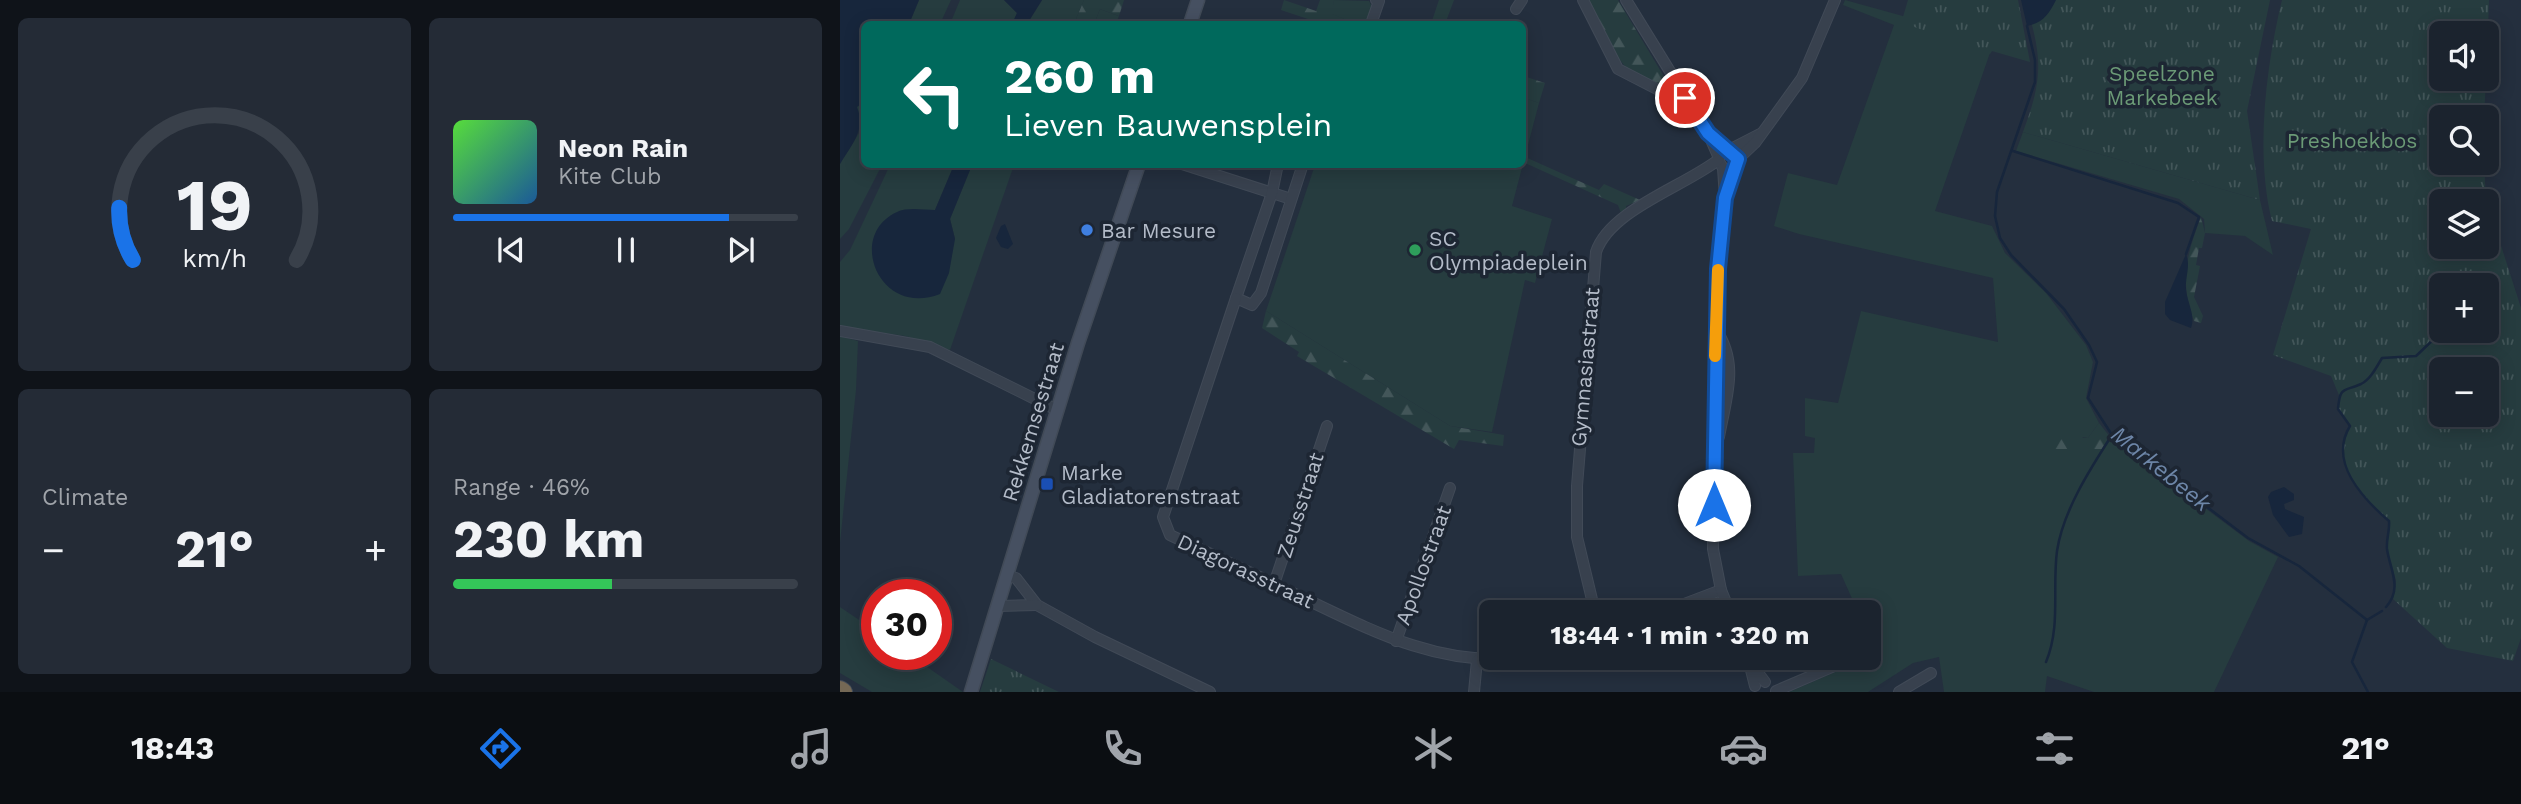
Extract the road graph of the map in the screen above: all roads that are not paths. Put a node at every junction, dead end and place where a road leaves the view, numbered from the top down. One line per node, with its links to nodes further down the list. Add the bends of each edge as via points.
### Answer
1 (1198, 0): 6 (street)
2 (1376, 0): 7 (street)
3 (1583, 0): 8 (street, via 1618,69 1680,102)
4 (1626, 0): 8 (street)
5 (1835, 0): 10 (street, via 1802,78)
6 (1190, 21)
7 (1372, 21)
8 (1685, 98): 9 (street)
9 (1708, 133): 11 (street); 12 (street)
10 (1760, 134): 11 (street); 13 (street)
11 (1728, 150): 12 (street); 13 (street)
12 (1720, 163): 13 (street); 19 (street); 31 (street, Gymnasiastraat, via 1713,173 1700,175 1616,222 1596,252 1577,486 1577,537)
13 (1736, 164): 19 (street)
14 (1138, 168): 24 (street, Rekkemsestraat)
15 (1194, 168): 18 (street)
16 (1277, 168): 18 (street, Diagorasstraat)
17 (1302, 168): 20 (street)
18 (1272, 193): 20 (street); 21 (street, Diagorasstraat)
19 (1725, 198): 22 (street)
20 (1291, 199): 21 (street, via 1257,301 1252,305)
21 (1236, 298): 29 (street, Diagorasstraat, via 1163,517 1170,535)
22 (1715, 328): 26 (street); 26 (street, via 1731,361)
23 (840, 331): 24 (street, via 930,347)
24 (1057, 410): 28 (street, Rekkemsestraat)
25 (1327, 426): 29 (street, Zeusstraat)
26 (1714, 461): 30 (street, via 1713,549)
27 (1450, 488): 36 (street, Apollostraat)
28 (1007, 576): 34 (street, via 1016,578); 35 (street, Rekkemsestraat)
29 (1274, 584): 36 (street, Diagorasstraat)
30 (1721, 590): 32 (street); 33 (street)
31 (1592, 600)
32 (1694, 600)
33 (1725, 600)
34 (1037, 604): 35 (street); 44 (street)
35 (999, 606): 43 (street, Rekkemsestraat)
36 (1396, 641): 37 (street, Diagorasstraat)
37 (1478, 660): 45 (street)
38 (1752, 670): 41 (street)
39 (1825, 670): 42 (street)
40 (1931, 673): 46 (street)
41 (1758, 687): 42 (street)
42 (1776, 691)
43 (971, 692)
44 (1210, 692)
45 (1474, 692)
46 (1899, 692)

